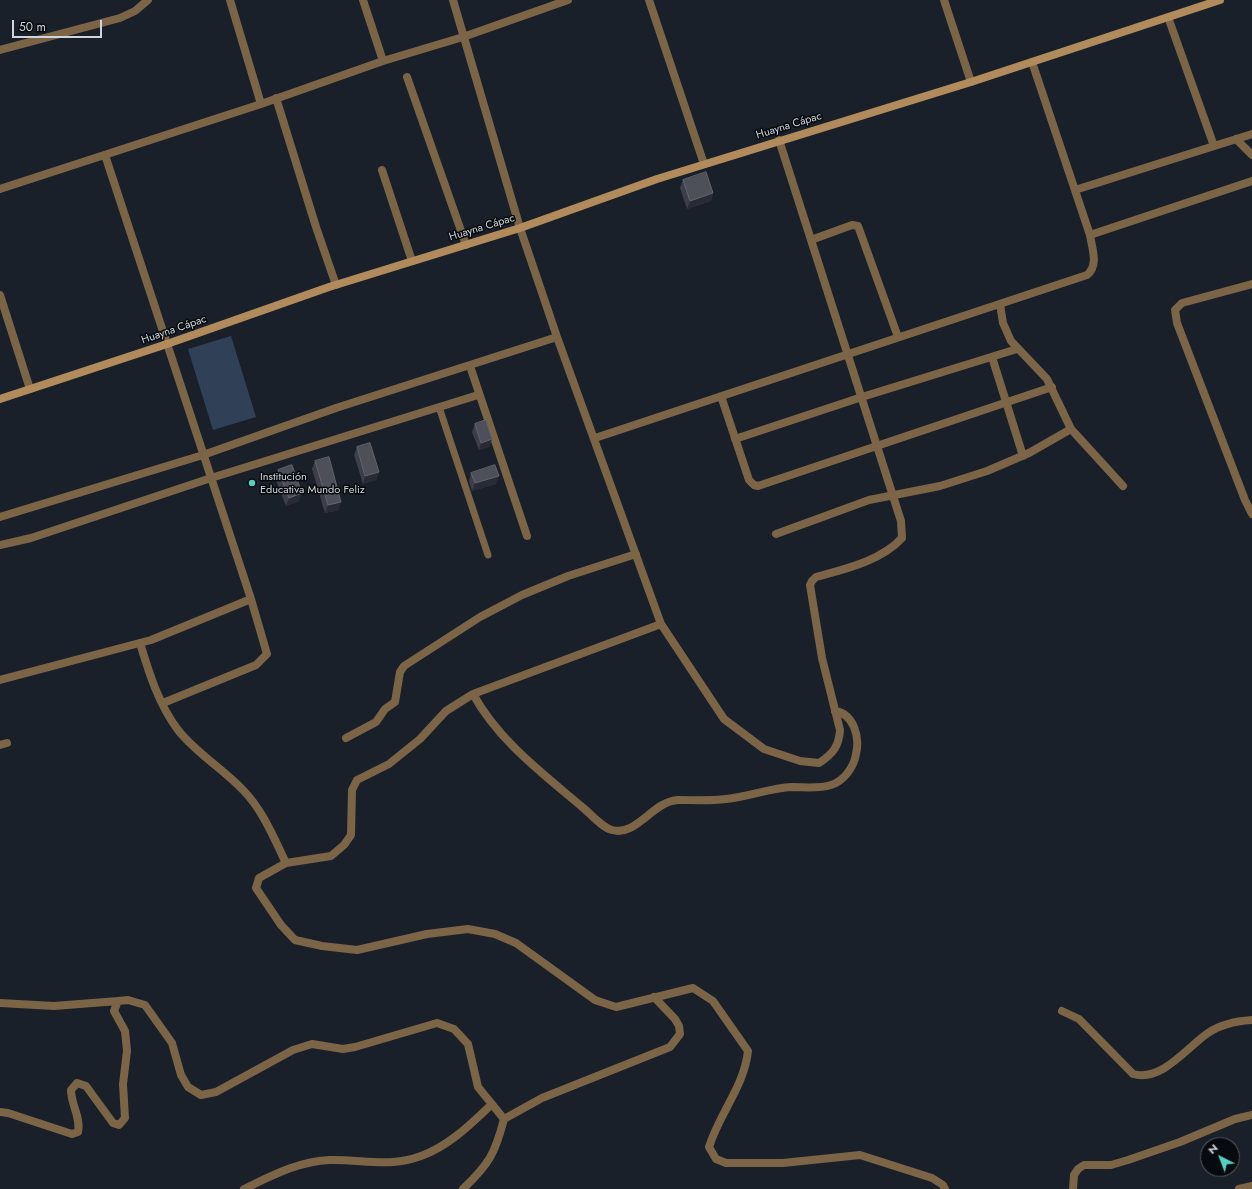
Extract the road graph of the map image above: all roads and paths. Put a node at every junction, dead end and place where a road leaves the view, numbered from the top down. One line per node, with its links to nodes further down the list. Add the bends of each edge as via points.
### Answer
1 (148, 0): 11 (street, via 135,12 120,18)
2 (230, 0): 17 (street)
3 (363, 0): 12 (street)
4 (453, 0): 10 (street)
5 (568, 0): 10 (street)
6 (649, 0): 24 (street)
7 (944, 0): 15 (street)
8 (1220, 0): 9 (street, Huayna Cápac)
9 (1168, 17): 13 (street, Huayna Cápac); 21 (street)
10 (464, 36): 12 (street); 29 (street)
11 (0, 50)
12 (383, 61): 16 (street)
13 (1032, 62): 15 (street, Huayna Cápac); 28 (street)
14 (407, 77): 32 (street)
15 (972, 82): 20 (street, Huayna Cápac)
16 (276, 98): 17 (street); 35 (street)
17 (261, 104): 22 (street)
18 (1252, 134): 19 (street)
19 (1236, 139): 21 (street); 23 (street)
20 (778, 140): 24 (street, Huayna Cápac); 31 (street)
21 (1214, 146): 28 (street)
22 (105, 155): 27 (street); 40 (street)
23 (1252, 155)
24 (704, 164): 29 (street, Huayna Cápac)
25 (382, 170): 33 (street)
26 (1252, 181): 30 (street)
27 (0, 189)
28 (1074, 190): 30 (street)
29 (520, 228): 32 (street, Huayna Cápac); 38 (street)
30 (1090, 236): 37 (street, via 1094,263 1093,270 1087,275)
31 (811, 240): 39 (street, via 852,225 858,226); 42 (street)
32 (466, 245): 33 (street, Huayna Cápac)
33 (412, 261): 35 (street, Huayna Cápac)
34 (1252, 284): 62 (street, via 1182,303 1175,310 1177,323)
35 (336, 285): 40 (street, Huayna Cápac)
36 (0, 295): 46 (street)
37 (1000, 304): 39 (street); 41 (street, via 1004,328)
38 (557, 337): 44 (street); 54 (street)
39 (898, 337): 42 (street)
40 (167, 344): 46 (street, Huayna Cápac); 57 (street)
41 (1017, 349): 43 (street); 45 (street, via 1042,372)
42 (848, 354): 48 (street); 49 (street)
43 (992, 357): 49 (street); 51 (street)
44 (470, 366): 47 (street); 57 (street, via 336,408)
45 (1052, 387): 51 (street); 53 (street)
46 (30, 389): 50 (street, Huayna Cápac)
47 (478, 395): 52 (street); 65 (street)
48 (720, 396): 54 (street); 55 (street)
49 (862, 397): 55 (street); 56 (street)
50 (0, 399)
51 (1006, 402): 56 (street); 58 (street)
52 (439, 407): 59 (street); 68 (lane)
53 (1071, 429): 58 (street); 60 (street)
54 (595, 438): 67 (street)
55 (735, 439): 56 (street, via 749,480 758,486)
56 (877, 445): 61 (street)
57 (203, 455): 59 (street); 63 (street)
58 (1023, 456): 61 (street, via 964,479)
59 (211, 478): 66 (street, via 32,538); 69 (street)
60 (1123, 486)
61 (893, 494): 64 (street, via 869,500); 75 (street, via 901,521 902,538 884,552 851,567 816,577 810,585 822,658)
62 (1252, 514)
63 (0, 517)
64 (776, 534)
65 (527, 536)
66 (0, 545)
67 (636, 554): 70 (street); 76 (street, via 568,576 522,595 453,634 404,666 400,672 395,702 385,708 376,722)
68 (488, 555)
69 (251, 599): 71 (street); 74 (street, via 267,654 263,659 256,665)
70 (660, 624): 73 (street); 75 (street, via 724,719 764,749 800,761 819,764 834,751 839,740 840,730)
71 (140, 643): 72 (street); 74 (street, via 150,676)
72 (0, 680)
73 (474, 694): 75 (street, via 487,717 504,736 548,778 608,828 617,831 628,829 668,801 726,799 791,787 831,785 837,782 852,766 857,742 851,720); 77 (street, via 446,711 420,739 388,764 357,780 352,790 351,835 344,845 331,856)
74 (163, 703): 77 (street, via 171,720 184,737 244,790 262,817)
75 (835, 710)
76 (346, 738)
77 (286, 863): 78 (street, via 259,878 256,888 281,925 295,940 356,950 427,934 468,929 495,934 516,943 595,1000 616,1007)
78 (654, 997): 86 (street, via 679,1026 680,1034 670,1046 542,1098); 88 (street, via 693,988 713,1002 748,1052 747,1068 743,1078 714,1132 709,1147 716,1159 726,1163 757,1164 860,1155 932,1178)
79 (118, 1001): 80 (street, via 54,1006); 83 (street, via 128,1000 145,1005 172,1043 181,1075 188,1087 201,1095 216,1092 293,1050 312,1044 343,1049 355,1047 437,1023 454,1029 468,1044 478,1087); 84 (street, via 114,1011 126,1031 127,1051 122,1084 125,1118 119,1125 113,1123 86,1086 77,1083 71,1090 71,1099 80,1123 78,1132 72,1134 8,1112)
80 (0, 1003)
81 (1062, 1011): 82 (street, via 1079,1019 1133,1074 1143,1077 1167,1067 1209,1032 1234,1021)
82 (1252, 1020)
83 (492, 1104): 86 (street); 89 (street, via 446,1143 421,1156 384,1163 330,1160 306,1163 274,1174)
84 (0, 1112)
85 (1252, 1115): 92 (street, via 1235,1119 1128,1160 1111,1165 1084,1165 1074,1175)
86 (504, 1119): 90 (street, via 493,1155)
87 (1252, 1186): 93 (street)
88 (944, 1187): 91 (street)
89 (244, 1189)
90 (463, 1189)
91 (934, 1189)
92 (1073, 1189)
93 (1239, 1189)

